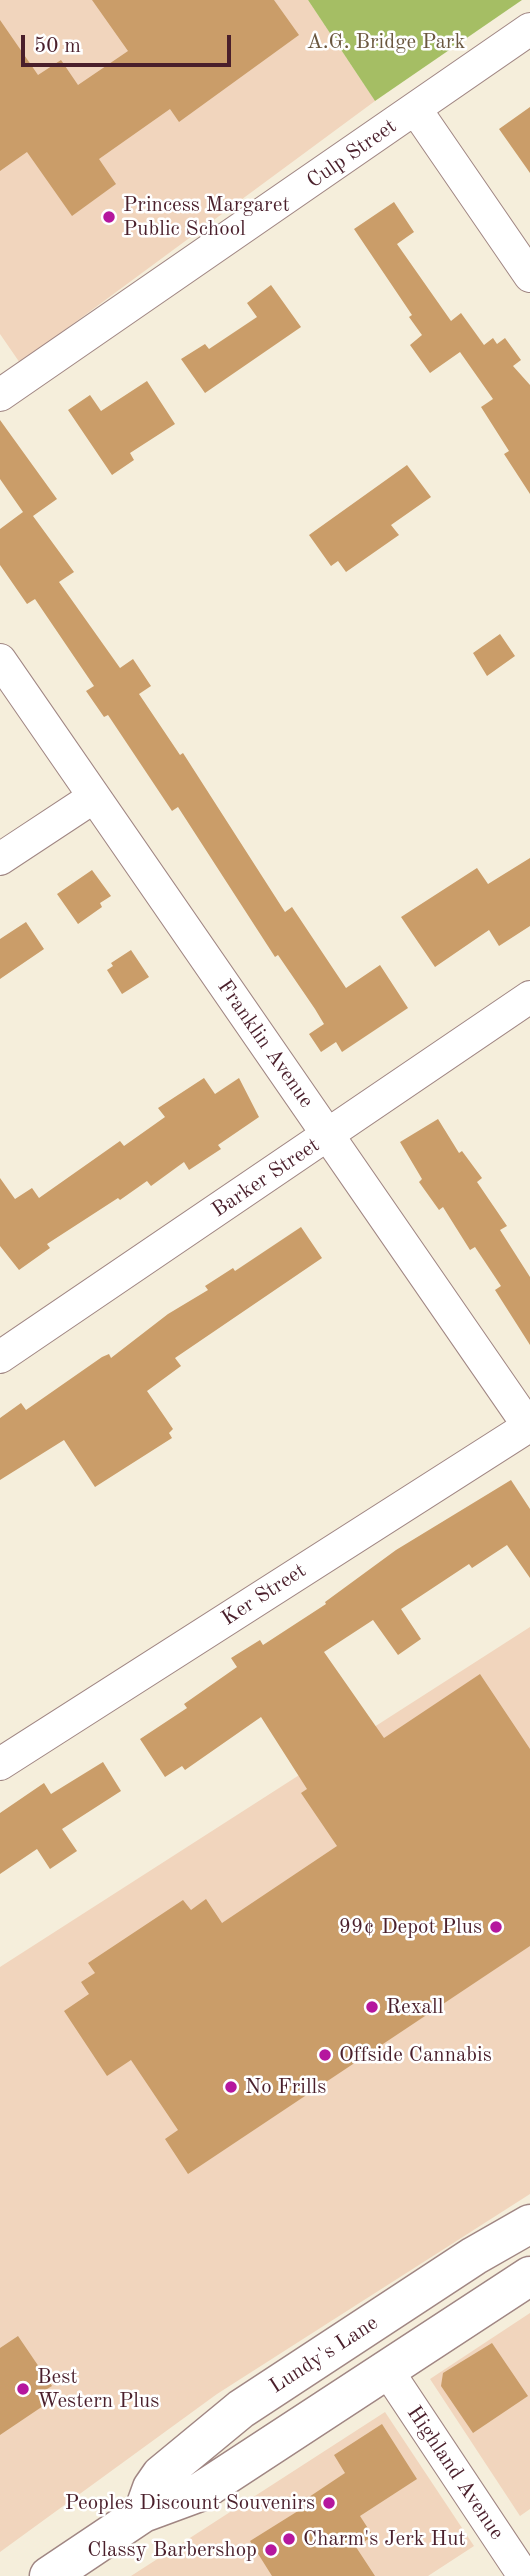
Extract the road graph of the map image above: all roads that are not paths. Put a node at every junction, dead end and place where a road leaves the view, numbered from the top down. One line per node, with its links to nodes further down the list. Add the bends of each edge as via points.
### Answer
1 (530, 29): 2 (street, Culp Street)
2 (416, 110): 3 (street); 4 (street, Culp Street)
3 (530, 276)
4 (0, 395)
5 (0, 660): 6 (street, Franklin Avenue)
6 (94, 797): 7 (street); 9 (street, Franklin Avenue)
7 (0, 859)
8 (530, 997): 9 (street, Barker Street)
9 (328, 1136): 10 (street, Barker Street); 11 (street, Franklin Avenue)
10 (0, 1356)
11 (529, 1427): 12 (street, Ker Street)
12 (0, 1764)
13 (530, 2224): 16 (main road, Lundy's Lane, via 242,2409 161,2475)
14 (530, 2276): 15 (main road)
15 (387, 2370): 16 (main road, via 200,2492); 18 (street, Highland Avenue)
16 (144, 2513): 17 (main road)
17 (49, 2576)
18 (524, 2576)

